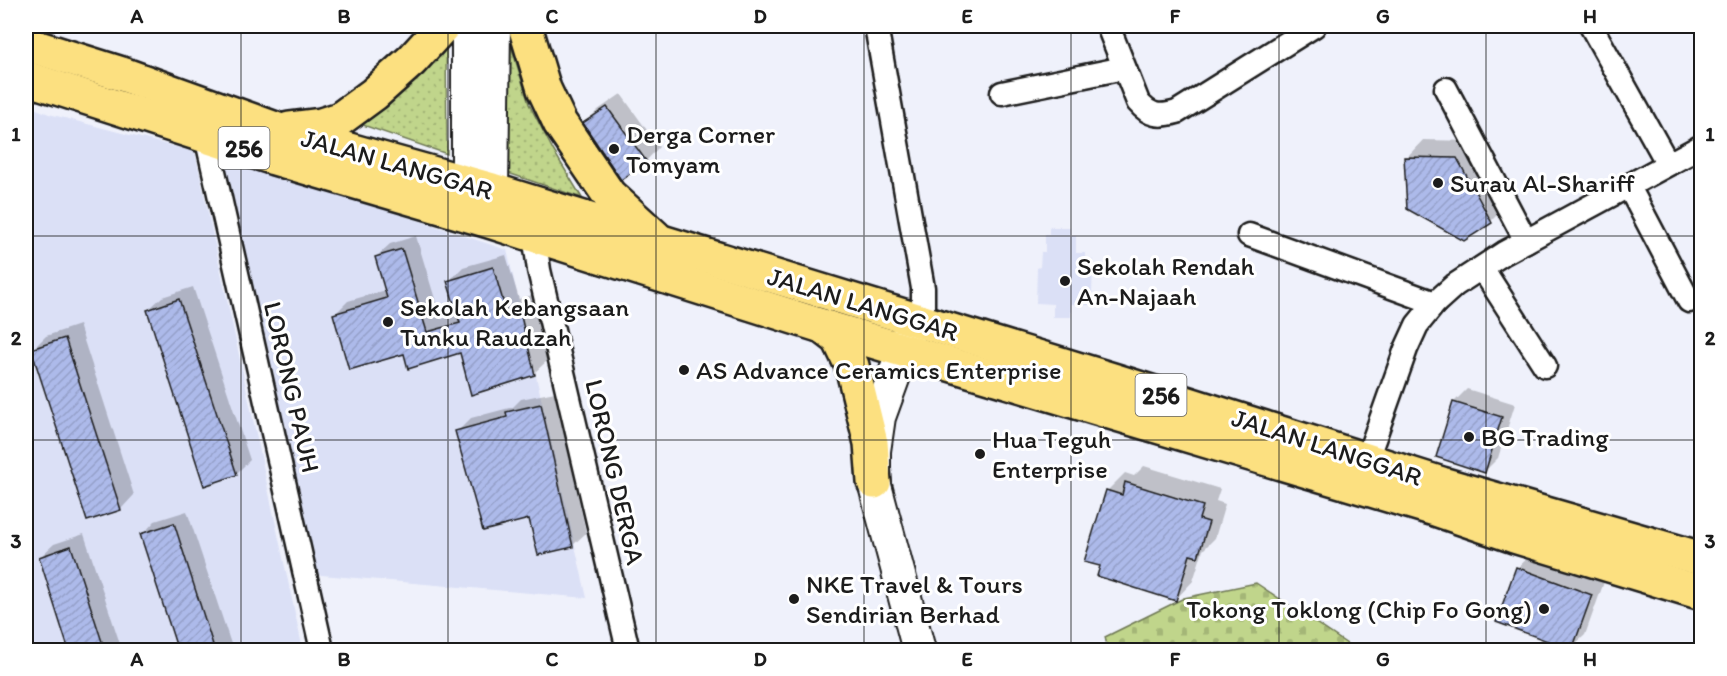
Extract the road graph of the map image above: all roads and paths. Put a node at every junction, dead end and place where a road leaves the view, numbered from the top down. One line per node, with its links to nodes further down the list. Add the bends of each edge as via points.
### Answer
1 (443, 26): 14 (main road, via 374,94 340,118 321,125)
2 (468, 26): 19 (main road)
3 (494, 26): 19 (main road)
4 (525, 26): 23 (main road, via 544,89 560,123 609,195)
5 (876, 26): 27 (street, via 923,288)
6 (1108, 26): 10 (street)
7 (1314, 26): 10 (street, via 1177,112 1166,115 1146,111 1138,102)
8 (1591, 26): 17 (street)
9 (26, 44): 14 (main road, JALAN LANGGAR / 256)
10 (1120, 59): 13 (street)
11 (26, 78): 15 (main road, JALAN LANGGAR / 256)
12 (1446, 89): 22 (street)
13 (1002, 93)
14 (281, 130): 19 (main road, JALAN LANGGAR / 256)
15 (206, 136): 19 (main road, JALAN LANGGAR / 256, via 274,158); 35 (street, LORONG PAUH)
16 (1701, 146): 17 (street)
17 (1668, 164): 18 (street)
18 (1628, 185): 22 (street); 25 (street)
19 (479, 202): 20 (main road, JALAN LANGGAR / 256); 23 (main road, JALAN LANGGAR / 256)
20 (534, 234): 28 (main road, JALAN LANGGAR / 256); 36 (street, LORONG DERGA, via 539,270)
21 (1249, 234): 26 (street)
22 (1526, 241): 24 (street)
23 (663, 244): 27 (main road, JALAN LANGGAR / 256)
24 (1482, 268): 26 (street); 30 (street)
25 (1689, 300)
26 (1435, 303): 31 (street, via 1406,349)
27 (919, 321): 29 (main road); 31 (main road, JALAN LANGGAR / 256)
28 (822, 326): 29 (main road, JALAN LANGGAR / 256); 32 (main road, via 839,339 852,366 871,443)
29 (904, 349): 31 (main road, JALAN LANGGAR / 256, via 1143,423); 32 (main road, via 879,417)
30 (1545, 366)
31 (1362, 472): 33 (main road, JALAN LANGGAR / 256, via 1442,484); 34 (main road, JALAN LANGGAR / 256, via 1559,550)
32 (874, 482): 37 (main road)
33 (1701, 559)
34 (1701, 593)
35 (322, 651)
36 (628, 651)
37 (919, 651)

